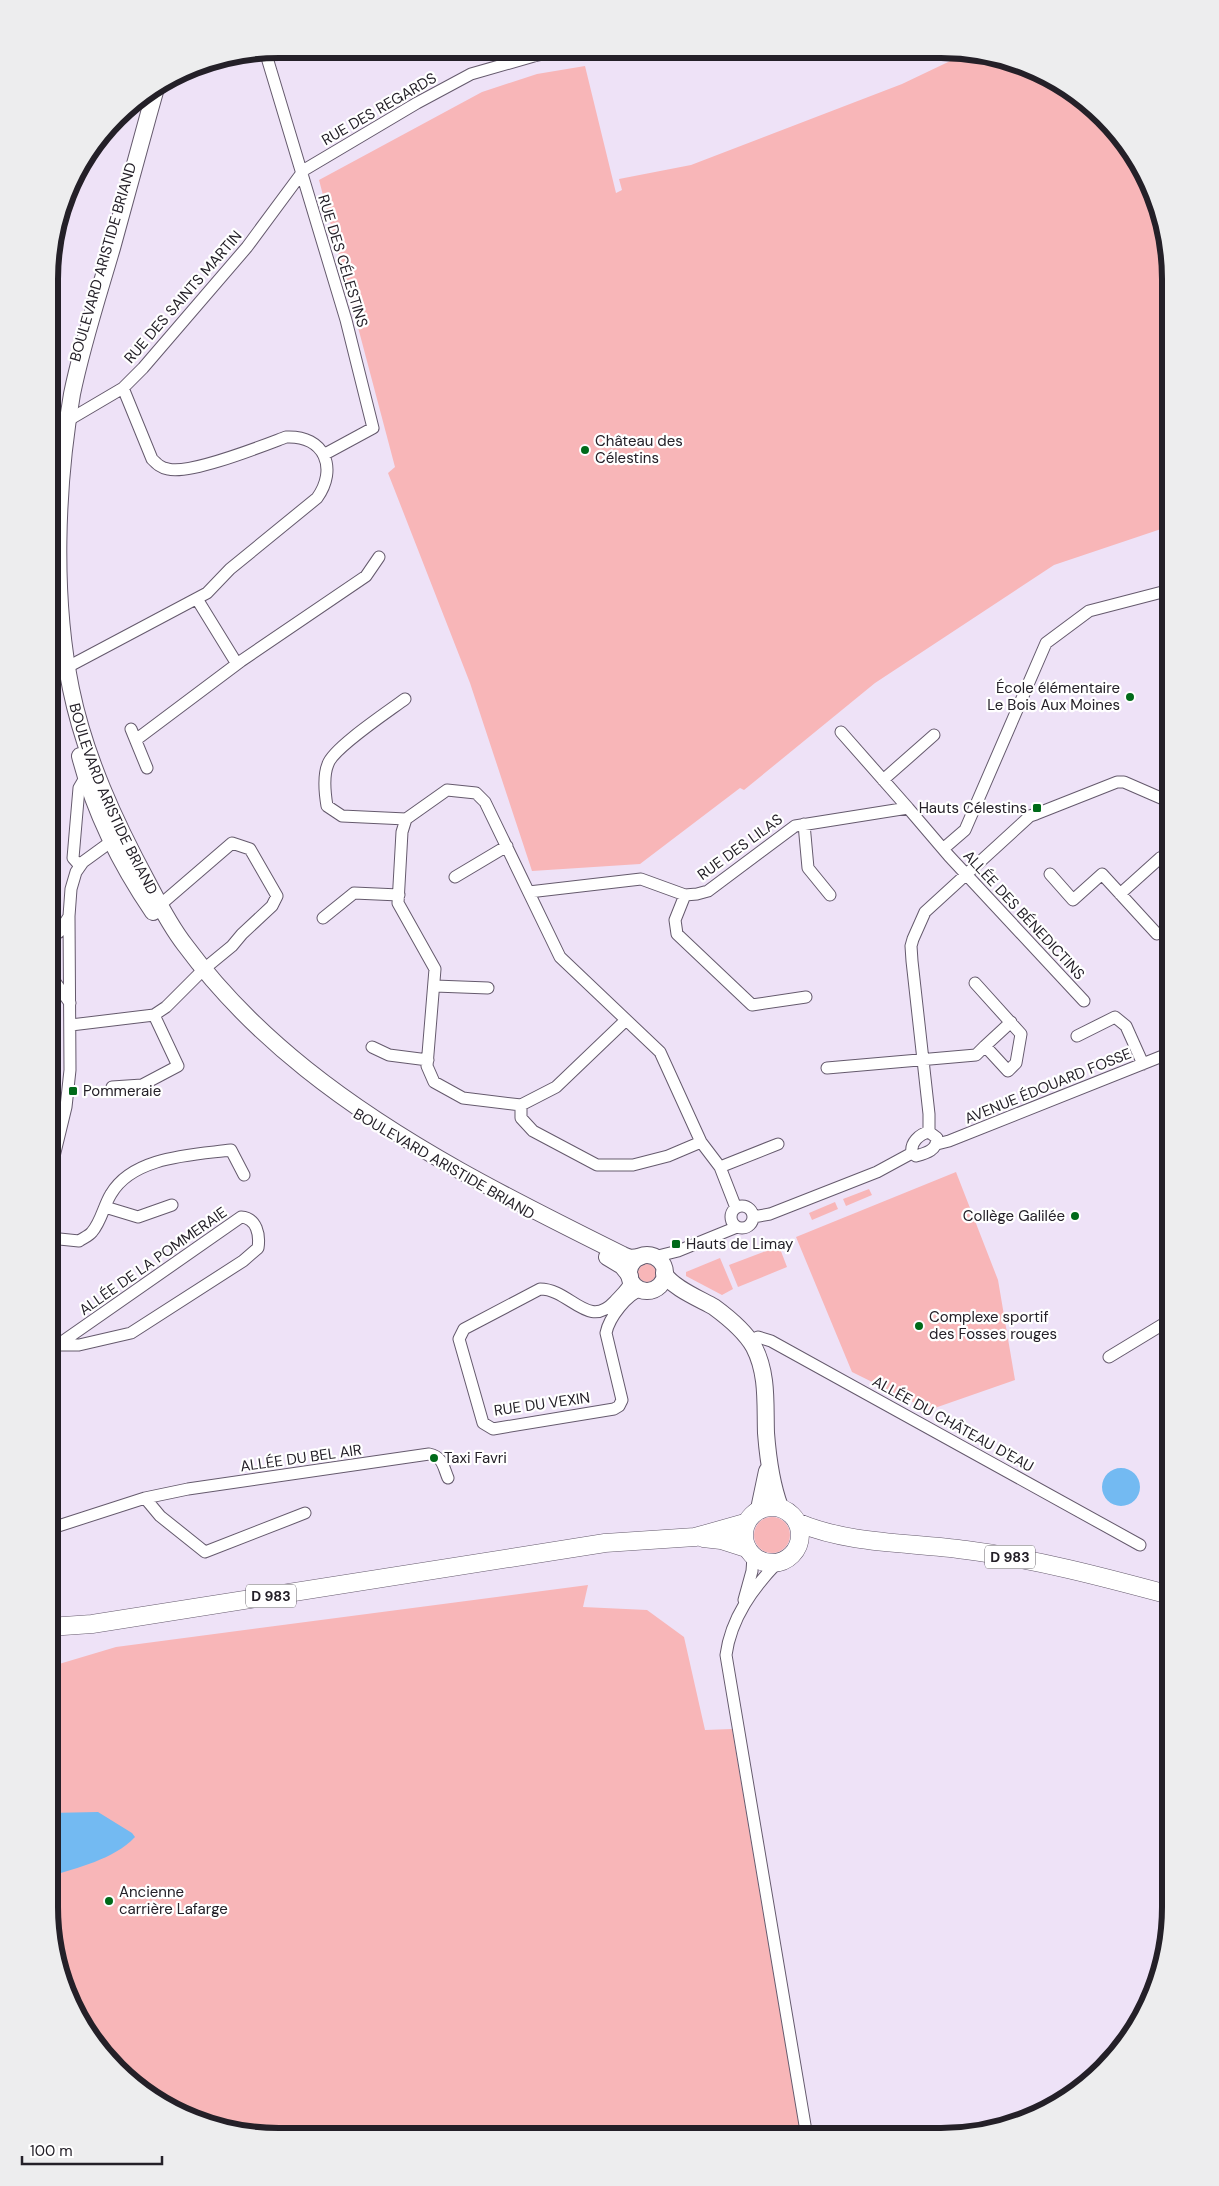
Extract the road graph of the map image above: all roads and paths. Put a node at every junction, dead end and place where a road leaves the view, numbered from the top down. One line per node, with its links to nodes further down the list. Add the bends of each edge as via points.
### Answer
1 (267, 58): 4 (street, RUE DES CÉLESTINS)
2 (527, 58): 4 (street, RUE DES REGARDS, via 471,74 409,107)
3 (154, 97): 6 (main road, BOULEVARD ARISTIDE BRIAND)
4 (302, 174): 5 (street, RUE DES SAINTS MARTIN, via 247,247 144,368); 7 (street, RUE DES CÉLESTINS, via 346,320 373,428)
5 (123, 388): 6 (street, RUE DES SAINTS MARTIN); 7 (street, via 152,459 160,467 170,470 222,460 286,437 305,439)
6 (60, 425): 8 (main road, BOULEVARD ARISTIDE BRIAND)
7 (325, 454): 12 (street, via 328,475 317,498)
8 (58, 520)
9 (379, 556): 13 (street, via 366,576)
10 (1162, 592): 27 (street, via 1089,611 1046,643 965,830)
11 (58, 593): 14 (main road, BOULEVARD ARISTIDE BRIAND)
12 (197, 599): 13 (street); 14 (street)
13 (237, 664): 18 (street, via 134,734)
14 (64, 670): 20 (main road, BOULEVARD ARISTIDE BRIAND); 25 (main road, BOULEVARD ARISTIDE BRIAND)
15 (405, 699): 23 (street, via 339,749 328,763 325,795 327,806 342,816)
16 (841, 732): 19 (street)
17 (934, 735): 19 (street)
18 (147, 768)
19 (883, 780): 22 (street)
20 (83, 782): 25 (main road, BOULEVARD ARISTIDE BRIAND); 29 (street, via 73,858)
21 (1162, 799): 30 (street, via 1124,782 1116,782 1030,816)
22 (908, 808): 24 (street, RUE DES LILAS); 27 (street)
23 (406, 819): 26 (street, via 447,790 476,793 486,802); 35 (street, via 402,832)
24 (804, 824): 36 (street, RUE DES LILAS, via 795,826 708,891); 37 (street, via 808,868)
25 (117, 837): 29 (street); 38 (main road, BOULEVARD ARISTIDE BRIAND); 45 (main road, BOULEVARD ARISTIDE BRIAND, via 138,890 178,947)
26 (507, 846): 32 (street); 33 (street)
27 (943, 849): 30 (street, ALLÉE DES BÉNEDICTINS)
28 (1162, 857): 34 (street)
29 (80, 866): 39 (street, via 71,889)
30 (967, 874): 52 (street, ALLÉE DES BÉNEDICTINS); 62 (street, via 925,912 911,946)
31 (1050, 874): 34 (street, via 1074,900 1102,874)
32 (455, 877)
33 (529, 892): 36 (street, via 641,878); 55 (street, via 560,957)
34 (1120, 894): 42 (street)
35 (399, 895): 40 (street, via 354,893); 49 (street, via 398,903 435,968)
36 (685, 895): 51 (street, via 675,920 677,934 752,1005)
37 (830, 895)
38 (160, 905): 45 (main road, BOULEVARD ARISTIDE BRIAND); 45 (street, via 232,843 250,849 278,896 232,946)
39 (69, 916): 41 (street); 44 (street)
40 (323, 918)
41 (58, 933)
42 (1157, 934)
43 (58, 944): 44 (street)
44 (69, 959): 46 (street, via 63,976); 53 (street)
45 (202, 971): 54 (street, via 166,1008); 82 (main road, BOULEVARD ARISTIDE BRIAND, via 285,1052 364,1111 438,1157 588,1238 627,1257); 83 (main road, BOULEVARD ARISTIDE BRIAND, via 269,1044 338,1100 417,1152 618,1264)
46 (58, 977)
47 (975, 983): 56 (street)
48 (58, 986): 53 (street)
49 (434, 986): 50 (street); 63 (street)
50 (488, 988)
51 (806, 997)
52 (1084, 1001)
53 (70, 1003): 57 (street)
54 (154, 1015): 57 (street); 66 (street, via 178,1066 142,1085)
55 (626, 1020): 67 (street, via 556,1087); 70 (street, via 660,1052)
56 (1011, 1022): 59 (street); 59 (street, via 1021,1034 1016,1063 1008,1071)
57 (71, 1025): 69 (street, via 69,1089)
58 (1077, 1036): 64 (street, via 1115,1017 1126,1026)
59 (985, 1046): 62 (street, via 976,1055)
60 (372, 1047): 63 (street, via 389,1055)
61 (1162, 1056): 64 (street, AVENUE ÉDOUARD FOSSE)
62 (923, 1059): 65 (street); 68 (street)
63 (428, 1060): 67 (street, via 427,1066 434,1082 463,1098)
64 (1143, 1064): 72 (street, AVENUE ÉDOUARD FOSSE)
65 (827, 1068)
66 (112, 1087)
67 (521, 1104): 70 (street, via 522,1118 533,1131 597,1165 633,1165 668,1156)
68 (929, 1132): 72 (street, via 937,1138); 73 (street, via 913,1143)
69 (58, 1138)
70 (701, 1142): 74 (street)
71 (778, 1144): 74 (street)
72 (937, 1144): 73 (street, via 923,1154 916,1156)
73 (912, 1153): 79 (street, via 877,1172 770,1214)
74 (720, 1167): 78 (street)
75 (244, 1175): 77 (street, via 231,1150 167,1158 134,1172 120,1183)
76 (172, 1205): 77 (street, via 138,1217)
77 (105, 1207): 81 (street, via 92,1232 79,1241)
78 (736, 1208): 79 (street, via 747,1208); 80 (street, via 731,1219)
79 (752, 1216): 80 (street, via 749,1226)
80 (737, 1227): 82 (street)
81 (58, 1239)
82 (655, 1263): 83 (main road, via 662,1281); 83 (main road, via 631,1264); 84 (main road, BOULEVARD ARISTIDE BRIAND, via 670,1281)
83 (639, 1284): 83 (street, RUE DU VEXIN, via 627,1288 600,1313 593,1313 550,1289 540,1289 464,1329 459,1339 483,1423 493,1428 619,1406 622,1400 606,1333 608,1323); 84 (main road, BOULEVARD ARISTIDE BRIAND, via 665,1289)
84 (731, 1321): 86 (main road, BOULEVARD ARISTIDE BRIAND)
85 (1162, 1325): 88 (street)
86 (750, 1341): 89 (main road, BOULEVARD ARISTIDE BRIAND, via 763,1374); 100 (street, ALLÉE DU CHÂTEAU D'EAU, via 758,1337 772,1341)
87 (60, 1345): 87 (street, ALLÉE DE LA POMMERAIE, via 79,1345 131,1333 258,1248 260,1236 255,1224 241,1217)
88 (1109, 1357)
89 (769, 1464): 92 (main road, BOULEVARD ARISTIDE BRIAND); 93 (main road, BOULEVARD ARISTIDE BRIAND)
90 (448, 1478): 91 (street, ALLÉE DU BEL AIR, via 441,1460 429,1454)
91 (145, 1498): 94 (street, via 160,1516 205,1552); 97 (street, ALLÉE DU BEL AIR)
92 (780, 1507): 93 (main road); 95 (main road, via 794,1515)
93 (759, 1509): 96 (main road)
94 (305, 1513)
95 (799, 1523): 99 (main road, D 983); 101 (main road)
96 (745, 1524): 98 (main road, D 983); 102 (main road, via 744,1540)
97 (58, 1526)
98 (695, 1537): 102 (main road, D 983, via 721,1540); 106 (main road, D 983, via 605,1544 92,1624)
99 (846, 1537): 101 (main road, D 983); 104 (main road, D 983, via 967,1550)
100 (1140, 1545)
101 (798, 1546): 103 (main road)
102 (750, 1552): 103 (main road, via 760,1562); 105 (street, via 752,1571)
103 (778, 1562): 105 (street)
104 (1162, 1593)
105 (743, 1607): 107 (street, via 733,1625 726,1655)
106 (58, 1626)
107 (805, 2128)

